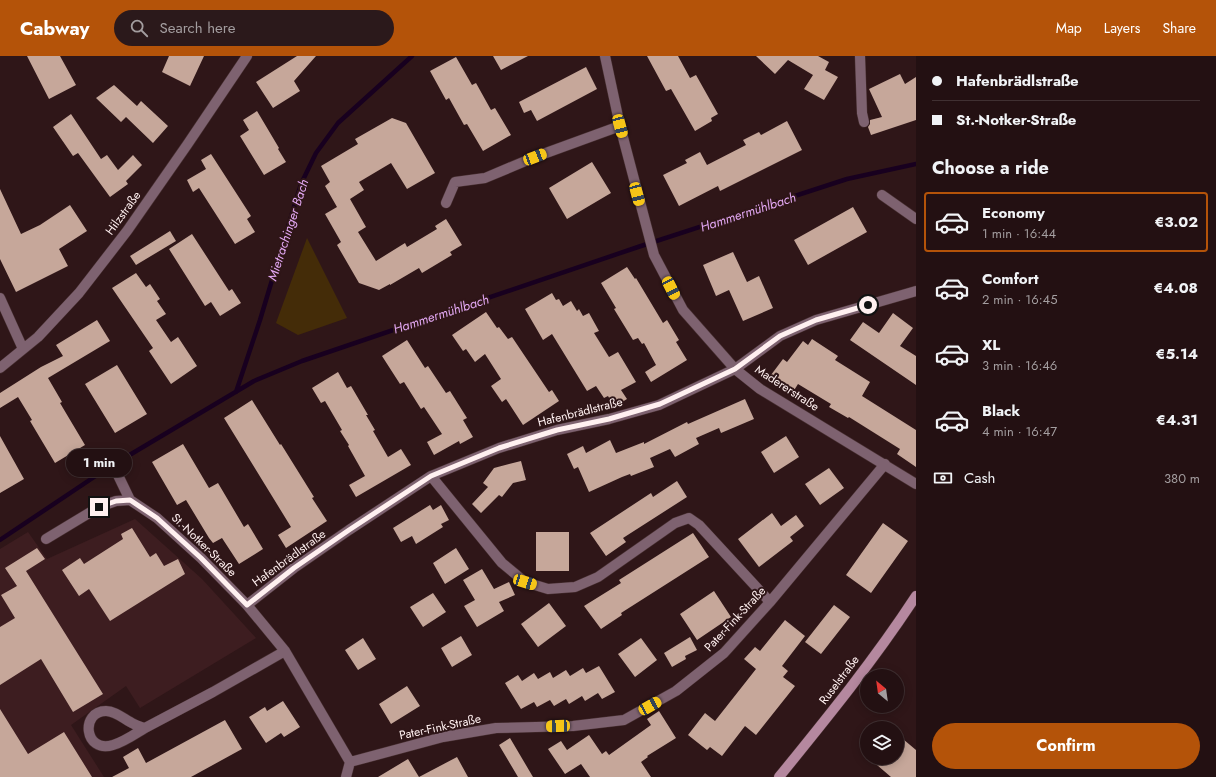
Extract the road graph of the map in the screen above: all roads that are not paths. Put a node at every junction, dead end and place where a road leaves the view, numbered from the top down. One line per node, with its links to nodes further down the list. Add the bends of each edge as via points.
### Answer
1 (247, 56): 11 (street, Hilzstraße, via 187,145 79,294)
2 (605, 56): 5 (street, Madererstraße)
3 (860, 56): 4 (street)
4 (864, 122)
5 (620, 126): 7 (street, via 485,178 455,182); 13 (street, Madererstraße, via 654,255 683,310)
6 (882, 195): 8 (street)
7 (446, 204)
8 (916, 220)
9 (916, 291): 13 (street, Hafenbrädlstraße, via 816,320 780,336)
10 (0, 298): 11 (street)
11 (23, 349): 12 (street, Hilzstraße)
12 (0, 368)
13 (735, 369): 14 (street, Madererstraße, via 760,389); 16 (street, Hafenbrädlstraße, via 660,404 609,419 557,430 499,448)
14 (885, 464): 17 (street, Madererstraße); 21 (street, Pater-Fink-Straße)
15 (116, 472): 18 (street, St.-Notker-Straße)
16 (431, 476): 21 (street, via 502,563 525,582 548,589 575,587 598,577 675,523 689,518 699,524); 22 (street, Hafenbrädlstraße, via 300,564)
17 (916, 484)
18 (130, 500): 19 (street, via 116,501 99,507); 22 (street, St.-Notker-Straße, via 157,518)
19 (46, 539)
20 (916, 596): 27 (main road, Ruselstraße, via 899,623 837,705)
21 (770, 602): 25 (street, Pater-Fink-Straße, via 724,654 676,691 624,720 573,726 496,728 443,737)
22 (247, 605): 23 (street, St.-Notker-Straße)
23 (285, 651): 24 (street); 25 (street, St.-Notker-Straße)
24 (145, 728): 24 (street, via 111,712 103,711 92,718 88,732 96,743 108,746)
25 (350, 762): 26 (street)
26 (346, 777)
27 (779, 777)

